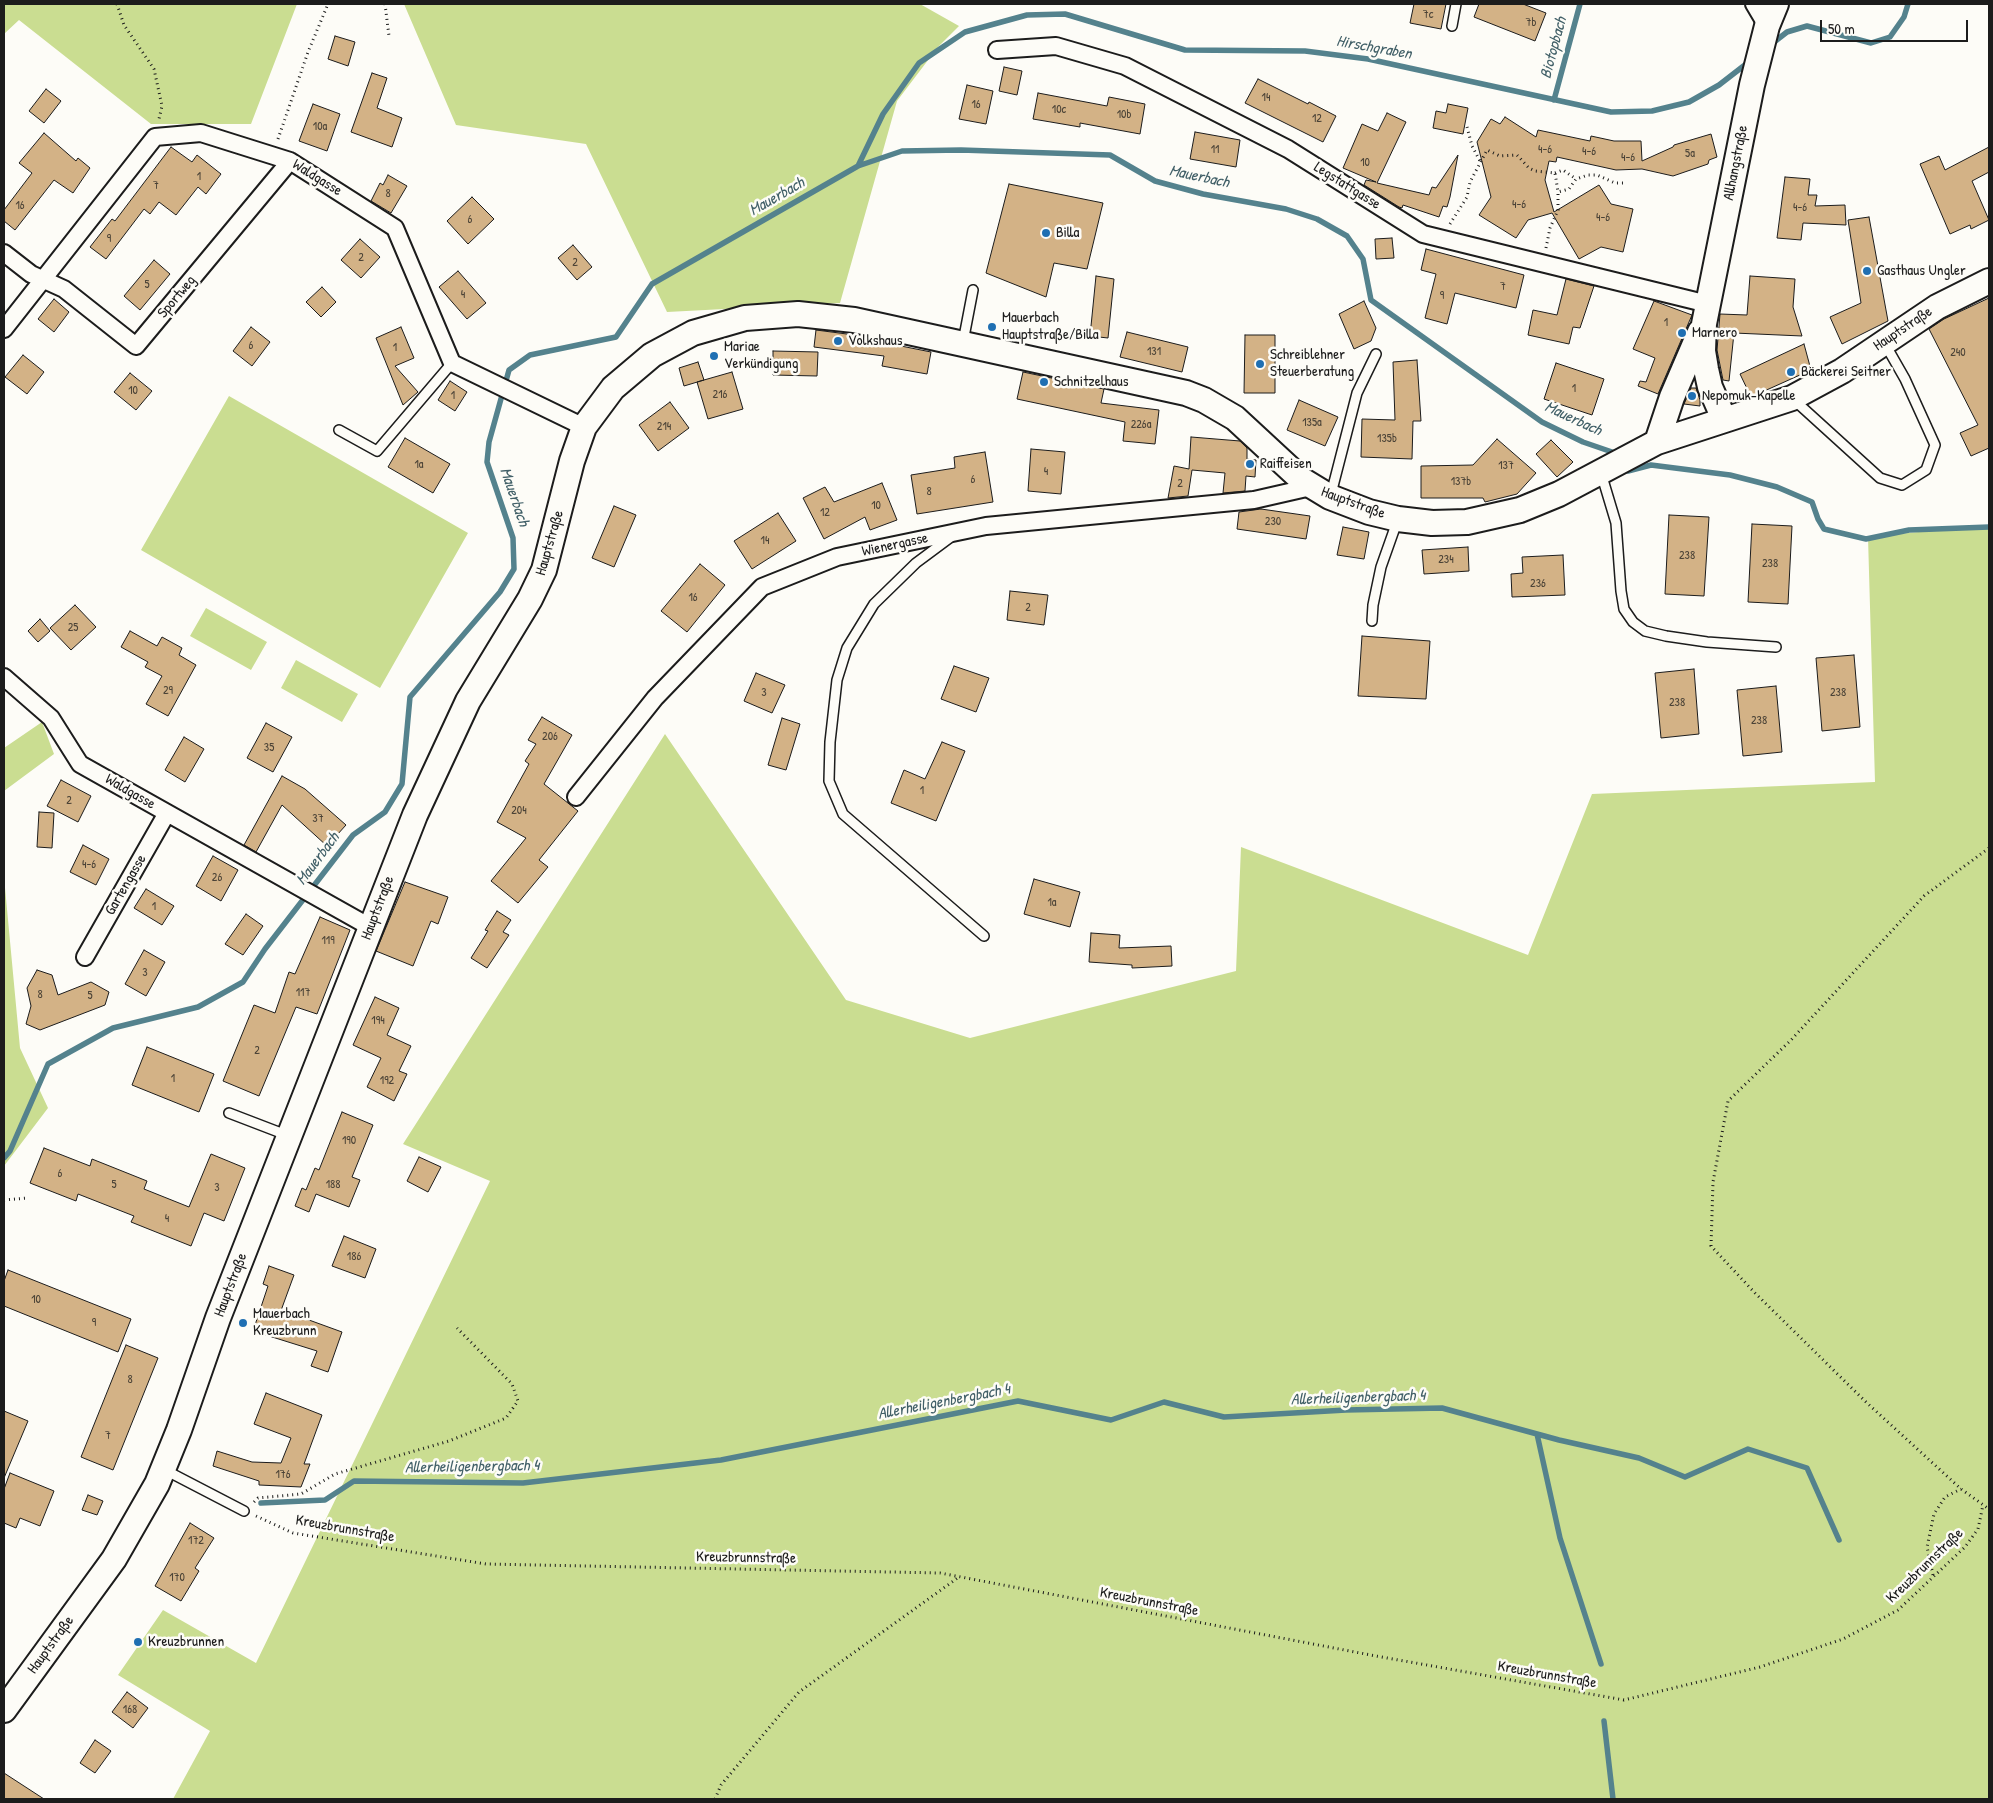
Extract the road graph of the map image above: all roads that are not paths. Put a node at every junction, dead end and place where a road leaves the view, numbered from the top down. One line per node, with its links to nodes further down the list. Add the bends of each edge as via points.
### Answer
1 (1456, 4): 4 (lane)
2 (1754, 4): 5 (street)
3 (1776, 4): 5 (main road, Allhangstraße)
4 (1452, 26)
5 (1765, 32): 12 (main road, Allhangstraße)
6 (997, 50): 12 (street, Legstattgasse, via 1056,46 1125,66 1288,149 1423,234 1543,264)
7 (290, 161): 9 (street, Waldgasse, via 201,133 155,137); 9 (street, Sportweg, via 136,346 64,289); 17 (street, Waldgasse, via 394,228)
8 (4, 253): 9 (street)
9 (44, 280): 13 (street)
10 (1989, 281): 14 (main road, Hauptstraße, via 1937,307)
11 (973, 290): 15 (lane)
12 (1706, 314): 19 (main road, Allhangstraße, via 1703,351 1706,369); 22 (main road, Allhangstraße)
13 (4, 329)
14 (1883, 342): 18 (main road, Hauptstraße, via 1842,372); 18 (lane, via 1905,379 1934,445 1926,470 1902,485 1880,478)
15 (963, 343): 20 (main road, Hauptstraße, via 829,316 783,315 733,321 693,333 646,359 613,388); 24 (main road, Hauptstraße, via 1167,388 1204,400 1252,431)
16 (1376, 354): 24 (lane, via 1357,393)
17 (452, 363): 20 (street); 21 (lane, via 377,451)
18 (1792, 398): 19 (main road, Hauptstraße)
19 (1724, 419): 22 (main road, Hauptstraße)
20 (584, 427): 32 (main road, Hauptstraße, via 544,570 450,736)
21 (339, 430)
22 (1657, 442): 23 (main road, Hauptstraße)
23 (1600, 472): 25 (main road, Hauptstraße, via 1540,502 1493,518 1432,523); 28 (lane, via 1616,523 1624,610 1633,622 1645,631 1666,636)
24 (1320, 492): 25 (main road, Hauptstraße, via 1369,512); 26 (street, Wienergasse, via 986,526)
25 (1398, 519): 27 (lane, via 1381,567)
26 (958, 532): 30 (street, Wienergasse, via 837,557 762,587 655,698); 33 (lane, via 916,563 874,604 848,648 837,680 829,781 843,814)
27 (1372, 621)
28 (1776, 647)
29 (4, 677): 31 (street, Waldgasse, via 51,718 80,764)
30 (576, 797)
31 (167, 813): 32 (street, Waldgasse); 34 (street, Gartengasse)
32 (370, 927): 36 (main road, Hauptstraße)
33 (984, 936)
34 (85, 957)
35 (229, 1113): 36 (lane)
36 (289, 1136): 37 (main road, Hauptstraße, via 218,1318)
37 (164, 1469): 38 (lane); 39 (main road, Hauptstraße, via 114,1559)
38 (244, 1511)
39 (4, 1710)

